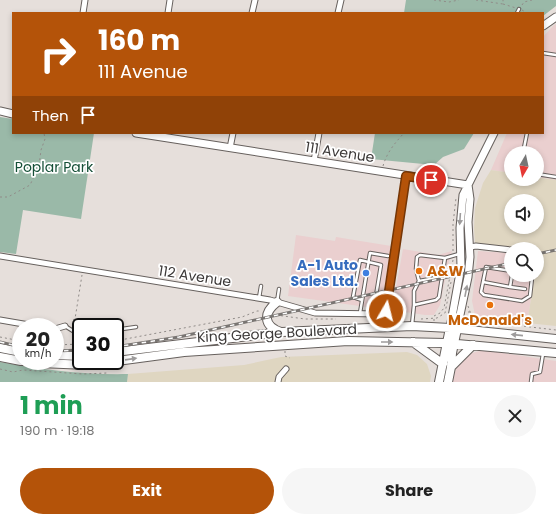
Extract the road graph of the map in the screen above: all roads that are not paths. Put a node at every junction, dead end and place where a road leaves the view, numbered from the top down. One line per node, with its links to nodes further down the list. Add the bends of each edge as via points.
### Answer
1 (86, 0): 6 (street)
2 (170, 0): 7 (street)
3 (255, 0): 8 (street)
4 (341, 0): 9 (street)
5 (519, 9): 10 (lane)
6 (83, 12)
7 (168, 12)
8 (252, 12)
9 (338, 12)
10 (518, 12)
11 (556, 18): 12 (main road)
12 (544, 25)
13 (544, 53): 14 (lane)
14 (556, 55)
15 (0, 112): 16 (main road)
16 (12, 114)
17 (147, 134): 23 (main road, 111 Avenue)
18 (233, 134): 23 (street)
19 (319, 134): 24 (street)
20 (494, 134): 28 (main road)
21 (527, 134): 22 (lane)
22 (524, 146)
23 (230, 148): 24 (main road, 111 Avenue)
24 (314, 161): 26 (main road, 111 Avenue)
25 (544, 175): 27 (lane)
26 (406, 176): 28 (main road, 111 Avenue); 51 (street, 112 Avenue, via 386,311)
27 (556, 177)
28 (468, 185): 29 (main road); 31 (main road, one-way to 31, via 463,195 460,217)
29 (470, 247): 30 (street); 57 (main road, one-way to 29, via 468,277)
30 (504, 249)
31 (461, 254): 34 (lane); 57 (main road)
32 (0, 256): 46 (street, 112 Avenue)
33 (388, 256): 35 (lane, via 370,253)
34 (445, 258): 37 (lane); 38 (lane, via 420,255 417,257)
35 (369, 263): 47 (lane); 47 (lane, via 360,260 353,297); 51 (lane, via 381,265)
36 (504, 269): 39 (lane, via 486,267)
37 (442, 276): 38 (lane); 49 (lane, via 439,297)
38 (419, 281): 49 (lane, via 414,291)
39 (483, 282): 41 (lane, via 481,292 484,295 522,301 530,296); 43 (lane)
40 (511, 282): 43 (lane)
41 (532, 282)
42 (261, 286): 46 (lane)
43 (510, 287): 45 (lane)
44 (279, 289): 48 (lane)
45 (525, 289)
46 (259, 298): 48 (street, 112 Avenue)
47 (362, 300): 50 (lane)
48 (277, 302): 50 (street, 112 Avenue, via 315,314); 60 (main road, via 267,312 268,325)
49 (414, 305): 55 (lane)
50 (360, 314): 51 (street, 112 Avenue)
51 (373, 314)
52 (0, 320): 53 (street)
53 (12, 323)
54 (65, 326): 59 (lane)
55 (412, 326): 57 (main road, King George Boulevard); 60 (main road, King George Boulevard)
56 (136, 327): 58 (lane)
57 (453, 328): 61 (main road, King George Boulevard, one-way to 57); 63 (main road)
58 (124, 329)
59 (72, 330)
60 (282, 332): 67 (main road, King George Boulevard)
61 (556, 339)
62 (412, 342): 63 (main road, King George Boulevard); 72 (main road, King George Boulevard, one-way to 62, via 87,365 184,352 306,343); 73 (main road)
63 (450, 343): 64 (main road, King George Boulevard); 73 (main road); 74 (main road)
64 (473, 345): 68 (main road, King George Boulevard); 74 (main road)
65 (0, 348): 66 (main road)
66 (12, 350)
67 (124, 351)
68 (544, 351): 69 (main road, King George Boulevard); 79 (lane, via 540,372 532,374)
69 (556, 353)
70 (0, 357): 71 (main road, King George Boulevard)
71 (12, 359)
72 (64, 364)
73 (442, 364): 77 (main road)
74 (451, 367): 78 (main road)
75 (286, 369): 76 (street)
76 (278, 382)
77 (439, 382)
78 (448, 382)
79 (531, 382)

